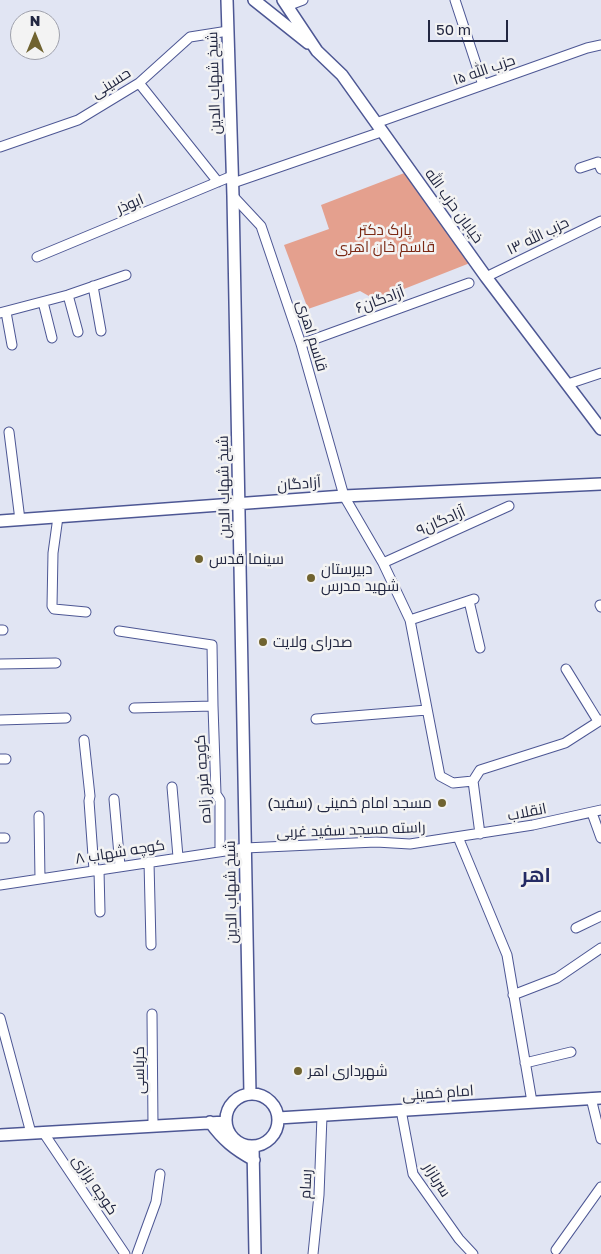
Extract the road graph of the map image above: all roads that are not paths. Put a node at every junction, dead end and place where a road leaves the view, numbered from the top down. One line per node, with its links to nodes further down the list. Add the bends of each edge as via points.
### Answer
1 (227, 0): 6 (street, شیخ شهاب الدین)
2 (254, 0): 8 (street)
3 (303, 0): 5 (street)
4 (455, 0): 10 (street)
5 (285, 3): 8 (street, خیابان حزب الله)
6 (228, 31): 9 (street, حسینی, via 190,37); 15 (street, شیخ شهاب الدین)
7 (601, 45): 10 (street, حزب الله ۱۵)
8 (318, 50): 11 (street, خیابان حزب الله, via 342,76)
9 (139, 82): 12 (street, حسینی, via 78,120); 16 (street)
10 (483, 85): 11 (street, حزب الله ۱۵)
11 (377, 128): 15 (street, حزب الله ۱۵); 21 (street, خیابان حزب الله)
12 (0, 148)
13 (580, 168): 14 (street, via 598,162)
14 (601, 169)
15 (233, 180): 16 (street, ابوذر); 17 (street, شیخ شهاب الدین)
16 (218, 182): 19 (street, ابوذر)
17 (233, 196): 30 (street, قاسم اهری, via 261,226); 38 (street, شیخ شهاب الدین)
18 (601, 221): 21 (street, حزب الله ۱۳)
19 (37, 257)
20 (126, 275): 23 (street)
21 (486, 276): 33 (street, خیابان حزب الله)
22 (469, 282): 30 (street, آزادگان۶)
23 (92, 286): 24 (street); 27 (street)
24 (68, 295): 25 (street); 28 (street)
25 (43, 302): 26 (street); 29 (street)
26 (3, 312): 31 (street)
27 (101, 331)
28 (78, 332)
29 (52, 338)
30 (301, 344): 37 (street, قاسم اهری)
31 (12, 345)
32 (601, 373): 33 (street)
33 (568, 384): 34 (street, خیابان حزب الله)
34 (601, 429)
35 (10, 432): 41 (street)
36 (601, 484): 37 (street, آزادگان)
37 (344, 496): 38 (street, آزادگان); 43 (street, قاسم اهری)
38 (239, 503): 40 (street, آزادگان); 67 (street, شیخ شهاب الدین)
39 (509, 506): 43 (street, آزادگان۹)
40 (58, 517): 41 (street, آزادگان); 44 (street, via 53,553 52,606 54,609)
41 (20, 520): 42 (street, آزادگان)
42 (0, 521)
43 (383, 562): 45 (street, قاسم اهری)
44 (86, 612)
45 (410, 620): 47 (street, via 472,600); 53 (street, قاسم اهری)
46 (119, 631): 51 (street, کوچه فرج زاده, via 212,645)
47 (480, 648)
48 (56, 663): 49 (street)
49 (0, 664)
50 (566, 669): 57 (street)
51 (213, 706): 52 (street); 68 (street, کوچه فرج زاده)
52 (134, 708)
53 (427, 710): 56 (street); 59 (street, قاسم اهری, via 440,776 453,783)
54 (66, 718): 55 (street)
55 (0, 720)
56 (316, 720)
57 (600, 721): 59 (street, via 565,743 480,770)
58 (84, 740): 72 (street)
59 (473, 781): 64 (street)
60 (172, 787): 69 (street)
61 (114, 800): 71 (street)
62 (597, 812): 64 (street, انقلاب); 66 (street)
63 (39, 816): 73 (street)
64 (480, 834): 65 (street, انقلاب)
65 (458, 837): 67 (street, راسته مسجد سفید غربی, via 410,844 376,842); 80 (street, via 507,954)
66 (601, 838)
67 (245, 848): 68 (street, کوچه شهاب ۸); 86 (street, شیخ شهاب الدین)
68 (220, 851): 69 (street, کوچه شهاب ۸)
69 (178, 857): 70 (street, کوچه شهاب ۸)
70 (149, 862): 71 (street, کوچه شهاب ۸); 78 (street)
71 (120, 866): 72 (street, کوچه شهاب ۸)
72 (97, 870): 73 (street, کوچه شهاب ۸); 75 (street)
73 (40, 879): 74 (street, کوچه شهاب ۸)
74 (0, 885)
75 (100, 912)
76 (601, 916): 77 (street)
77 (576, 928)
78 (152, 945)
79 (601, 948): 80 (street, via 557,978)
80 (514, 995): 85 (street)
81 (152, 1014): 94 (street, کرباسی)
82 (0, 1018): 83 (street, کوچه بزازی)
83 (4, 1047): 95 (street, کوچه بزازی)
84 (570, 1052): 85 (street)
85 (525, 1063): 88 (street)
86 (250, 1094): 91 (street, via 266,1098); 93 (street, via 235,1100)
87 (596, 1098): 88 (street, امام خمینی); 97 (street)
88 (532, 1102): 89 (street, امام خمینی)
89 (401, 1110): 90 (street, امام خمینی); 107 (street, سربازار, via 413,1174)
90 (322, 1116): 91 (street, امام خمینی); 106 (street, رسام)
91 (278, 1118): 98 (street, via 268,1140)
92 (210, 1122): 93 (street); 94 (street); 99 (street, via 233,1148)
93 (226, 1122): 98 (street, via 238,1142)
94 (153, 1125): 95 (street)
95 (37, 1133): 96 (street); 103 (street, کوچه بزازی)
96 (0, 1136)
97 (601, 1139)
98 (253, 1146): 99 (street)
99 (254, 1160): 105 (street)
100 (160, 1174): 104 (street, via 156,1202)
101 (601, 1187): 102 (street)
102 (556, 1250)
103 (126, 1254)
104 (137, 1254)
105 (255, 1254)
106 (313, 1254)
107 (473, 1254)

